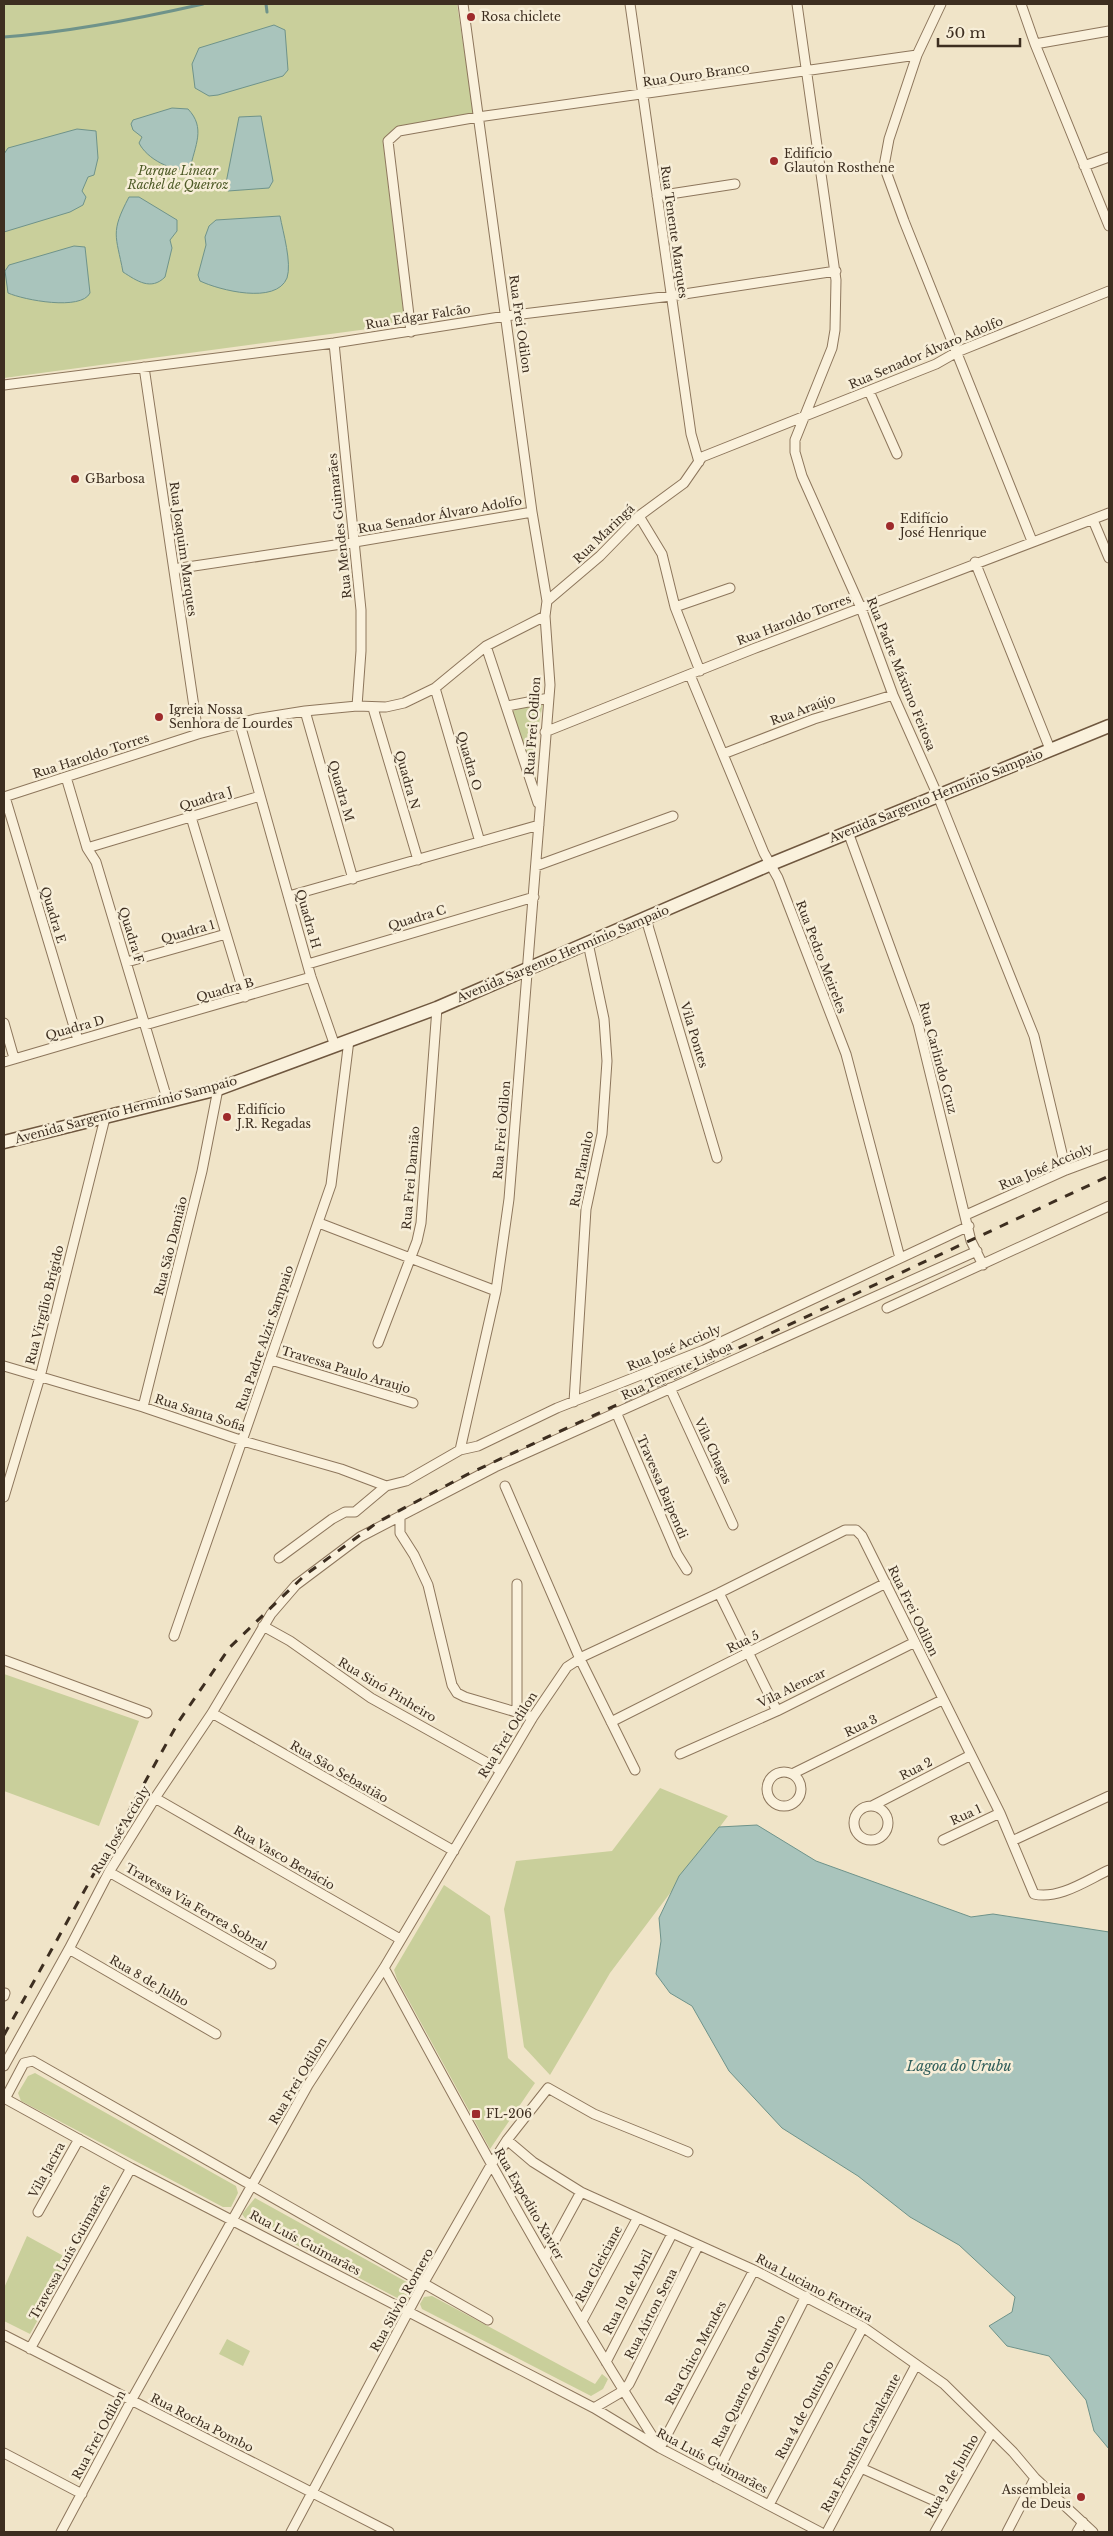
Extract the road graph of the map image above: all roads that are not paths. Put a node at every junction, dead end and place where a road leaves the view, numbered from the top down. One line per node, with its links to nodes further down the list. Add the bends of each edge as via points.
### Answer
1 (463, 4): 11 (street, Rua Frei Odilon)
2 (630, 4): 10 (street, Rua Tenente Marques)
3 (797, 4): 9 (street, Rua Padre Máximo Feitosa)
4 (941, 4): 8 (street)
5 (1021, 4): 7 (street)
6 (1109, 31): 7 (street)
7 (1035, 44): 13 (street)
8 (917, 55): 9 (street, Rua Ouro Branco); 23 (street, via 885,156 886,176)
9 (807, 72): 10 (street, Rua Ouro Branco); 17 (street, Rua Padre Máximo Feitosa)
10 (642, 95): 11 (street, Rua Ouro Branco); 15 (street, Rua Tenente Marques)
11 (478, 117): 20 (street, Rua Frei Odilon); 21 (street, Rua Ouro Branco, via 399,131 388,141)
12 (1109, 157): 13 (street)
13 (1084, 166): 16 (street)
14 (735, 184): 15 (street)
15 (657, 196): 19 (street, Rua Tenente Marques)
16 (1109, 226)
17 (836, 271): 19 (street, Rua Edgar Falcão); 27 (street, Rua Padre Máximo Feitosa, via 832,348)
18 (1109, 291): 23 (street, Rua Senador Álvaro Adolfo)
19 (671, 296): 20 (street, Rua Edgar Falcão); 29 (street, Rua Tenente Marques, via 691,434)
20 (506, 316): 21 (street, Rua Edgar Falcão); 30 (street, Rua Frei Odilon)
21 (411, 332): 22 (street, Rua Edgar Falcão)
22 (334, 343): 24 (street, Rua Edgar Falcão); 35 (street, Rua Mendes Guimarães)
23 (957, 352): 26 (street, Rua Senador Álvaro Adolfo); 34 (street)
24 (144, 367): 25 (street, Rua Edgar Falcão); 38 (street, Rua Joaquim Marques)
25 (4, 385)
26 (869, 391): 27 (street, Rua Senador Álvaro Adolfo); 28 (street)
27 (806, 415): 29 (street, Rua Senador Álvaro Adolfo, via 708,454); 42 (street, Rua Padre Máximo Feitosa, via 794,440 795,452 802,476)
28 (897, 454)
29 (699, 462): 32 (street, Rua Maringá, via 684,483)
30 (532, 512): 35 (street, Rua Senador Álvaro Adolfo); 40 (street, Rua Frei Odilon)
31 (1109, 513): 33 (street, Rua Haroldo Torres)
32 (639, 516): 40 (street, Rua Maringá, via 586,569); 41 (street, via 662,554)
33 (1092, 520): 34 (street, Rua Haroldo Torres); 36 (street)
34 (1032, 541): 37 (street, Rua Haroldo Torres)
35 (356, 542): 38 (street, Rua Senador Álvaro Adolfo); 50 (street, Rua Mendes Guimarães, via 361,626)
36 (1109, 558)
37 (975, 562): 42 (street, Rua Haroldo Torres); 58 (street)
38 (174, 569): 57 (street, Rua Joaquim Marques)
39 (730, 588): 41 (street)
40 (547, 601): 43 (street, Rua Frei Odilon)
41 (675, 607): 45 (street)
42 (861, 608): 45 (street, Rua Haroldo Torres); 48 (street, Rua Padre Máximo Feitosa)
43 (545, 616): 44 (street, Rua Haroldo Torres); 49 (street, Rua Frei Odilon)
44 (486, 646): 47 (street, Rua Haroldo Torres); 51 (street)
45 (700, 671): 46 (street, Rua Haroldo Torres)
46 (690, 675): 56 (street, Rua Haroldo Torres); 59 (street, Rua Pedro Meireles)
47 (435, 688): 52 (street, Rua Haroldo Torres, via 404,703); 69 (street, Quadra O)
48 (893, 695): 59 (street, Rua Araújo, via 814,718); 62 (street, Rua Padre Máximo Feitosa)
49 (549, 698): 51 (street); 56 (street, Rua Frei Odilon)
50 (357, 706): 52 (street, Rua Haroldo Torres); 53 (street, Rua Haroldo Torres)
51 (508, 706): 64 (street)
52 (373, 708): 71 (street, Quadra N)
53 (305, 711): 54 (street, Rua Haroldo Torres, via 262,717); 74 (street, Quadra M)
54 (240, 724): 57 (street, Rua Haroldo Torres); 61 (street)
55 (1109, 726): 58 (main road, Avenida Sargento Hermínio Sampaio)
56 (545, 732): 64 (street, Rua Frei Odilon)
57 (198, 734): 60 (street, Rua Haroldo Torres)
58 (1050, 749): 62 (main road, Avenida Sargento Hermínio Sampaio)
59 (723, 754): 72 (street, Rua Pedro Meireles)
60 (66, 777): 63 (street, Rua Haroldo Torres); 70 (street, Quadra F)
61 (260, 796): 66 (street, Quadra J); 75 (street, Quadra H)
62 (938, 796): 68 (main road, Avenida Sargento Hermínio Sampaio); 99 (street, Rua Padre Máximo Feitosa, via 1034,1036)
63 (4, 797): 88 (street, Quadra E)
64 (539, 808): 67 (street, Rua Frei Odilon)
65 (673, 816): 73 (street)
66 (191, 817): 70 (street, Quadra J); 78 (street)
67 (539, 825): 69 (street); 73 (street, Rua Frei Odilon)
68 (848, 832): 72 (main road, Avenida Sargento Hermínio Sampaio); 101 (street, Rua Carlindo Cruz, via 918,1024)
69 (480, 842): 71 (street)
70 (87, 848): 80 (street, Quadra F, via 96,862)
71 (418, 860): 74 (street)
72 (771, 864): 77 (main road, Avenida Sargento Hermínio Sampaio); 105 (street, Rua Pedro Meireles, via 846,1054)
73 (536, 866): 76 (street, Rua Frei Odilon)
74 (353, 879): 75 (street)
75 (289, 896): 81 (street, Quadra H)
76 (534, 897): 81 (street, Quadra C); 82 (street, Rua Frei Odilon)
77 (646, 919): 79 (main road, Avenida Sargento Hermínio Sampaio); 98 (street, Vila Pontes)
78 (226, 934): 80 (street, Quadra 1); 84 (street)
79 (588, 943): 82 (main road, Avenida Sargento Hermínio Sampaio); 115 (street, Rua Planalto, via 604,1018 607,1070 602,1134 586,1209)
80 (127, 962): 87 (street, Quadra F)
81 (308, 964): 83 (street, Quadra H)
82 (529, 968): 85 (main road, Avenida Sargento Hermínio Sampaio); 108 (street, Rua Frei Odilon, via 509,1199)
83 (311, 977): 84 (street, Quadra B); 90 (street, Quadra H)
84 (245, 997): 87 (street, Quadra B)
85 (437, 1008): 89 (main road, Avenida Sargento Hermínio Sampaio); 106 (street, Rua Frei Damião, via 421,1223)
86 (4, 1023): 91 (street)
87 (144, 1023): 88 (street, Quadra D); 94 (street, Quadra F)
88 (78, 1040): 91 (street, Quadra D)
89 (349, 1040): 90 (main road, Avenida Sargento Hermínio Sampaio); 102 (street, Rua Padre Alzir Sampaio, via 331,1185)
90 (336, 1046): 93 (main road, Avenida Sargento Hermínio Sampaio)
91 (14, 1058): 92 (street, Quadra D)
92 (4, 1062)
93 (218, 1089): 94 (main road, Avenida Sargento Hermínio Sampaio); 117 (street, Rua São Damião, via 200,1180)
94 (168, 1102): 95 (main road, Avenida Sargento Hermínio Sampaio)
95 (105, 1118): 96 (main road, Avenida Sargento Hermínio Sampaio); 113 (street, Rua Virgílio Brígido)
96 (4, 1142)
97 (1109, 1154): 99 (street, Rua José Accioly)
98 (717, 1158)
99 (1066, 1170): 101 (street, Rua José Accioly)
100 (1109, 1206): 107 (street)
101 (966, 1215): 103 (street, Rua Carlindo Cruz)
102 (319, 1223): 106 (street); 111 (street, Rua Padre Alzir Sampaio)
103 (969, 1226): 104 (street, Rua Carlindo Cruz); 105 (street, Rua José Accioly)
104 (976, 1251): 107 (street, Rua Carlindo Cruz); 114 (street, Rua Tenente Lisboa)
105 (900, 1258): 115 (street, Rua José Accioly, via 781,1316)
106 (410, 1259): 108 (street); 110 (street, Rua Frei Damião)
107 (983, 1265): 109 (street)
108 (496, 1291): 120 (street, Rua Frei Odilon)
109 (887, 1308)
110 (378, 1343)
111 (271, 1360): 116 (street, Travessa Paulo Araujo); 119 (street, Rua Padre Alzir Sampaio)
112 (4, 1366): 113 (street, Rua Santa Sofia)
113 (40, 1377): 117 (street, Rua Santa Sofia); 123 (street, Rua Virgílio Brígido)
114 (670, 1388): 118 (street, Rua Tenente Lisboa); 125 (street, Vila Chagas)
115 (574, 1402): 120 (street, Rua José Accioly, via 478,1446)
116 (413, 1403)
117 (143, 1407): 119 (street, Rua Santa Sofia)
118 (616, 1412): 124 (street, Rua Tenente Lisboa, via 496,1467); 128 (street, Travessa Baipendi, via 677,1554)
119 (243, 1441): 121 (street, Rua Santa Sofia, via 341,1468); 133 (street, Rua Padre Alzir Sampaio)
120 (460, 1450): 121 (street, Rua José Accioly, via 406,1482)
121 (386, 1486): 127 (street, via 355,1512 344,1512 332,1519)
122 (505, 1486): 136 (street)
123 (4, 1497)
124 (393, 1522): 126 (street); 126 (street); 132 (street, Rua Tenente Lisboa, via 360,1537 296,1586)
125 (733, 1525)
126 (400, 1532): 140 (street, via 428,1585 452,1685 457,1693)
127 (279, 1558)
128 (687, 1570)
129 (886, 1583): 131 (street, Rua Frei Odilon, via 862,1536 856,1530 845,1530); 134 (street, Rua Frei Odilon); 135 (street, Rua 5)
130 (517, 1584): 140 (street)
131 (719, 1592): 135 (street); 136 (street, Rua Frei Odilon)
132 (263, 1626): 142 (street, Rua José Accioly); 147 (street, Rua Sinó Pinheiro, via 371,1698)
133 (174, 1636)
134 (915, 1642): 138 (street, Rua Frei Odilon); 139 (street, Vila Alencar)
135 (750, 1653): 139 (street); 144 (street, Rua 5)
136 (580, 1659): 143 (street, Rua Frei Odilon, via 567,1668); 144 (street)
137 (4, 1660): 141 (street)
138 (942, 1700): 146 (street, Rua Frei Odilon); 149 (street, Rua 3)
139 (777, 1711): 145 (street, Vila Alencar)
140 (517, 1712): 143 (street)
141 (147, 1713)
142 (212, 1713): 151 (street, Rua José Accioly); 156 (street, Rua São Sebastião)
143 (533, 1717): 147 (street, Rua Frei Odilon)
144 (611, 1722): 148 (street)
145 (680, 1754)
146 (971, 1755): 152 (street, Rua 2); 153 (street, Rua Frei Odilon)
147 (500, 1770): 156 (street, Rua Frei Odilon)
148 (635, 1770)
149 (792, 1774)
150 (1109, 1796): 155 (street)
151 (154, 1798): 158 (street, Rua José Accioly); 159 (street, Rua Vasco Benácio)
152 (872, 1806)
153 (1000, 1813): 154 (street, Rua 1); 155 (street, Rua Frei Odilon)
154 (943, 1840)
155 (1012, 1841): 157 (street, Rua Frei Odilon, via 1034,1894 1054,1894)
156 (454, 1851): 159 (street, Rua Frei Odilon)
157 (1109, 1870)
158 (109, 1872): 160 (street, Rua José Accioly); 161 (street, Travessa Via Ferrea Sobral)
159 (400, 1939): 162 (street, Rua Frei Odilon)
160 (69, 1949): 163 (street, Rua 8 de Julho); 164 (street, Rua José Accioly)
161 (271, 1964)
162 (384, 1968): 169 (street, Rua Expedito Xavier); 171 (street, Rua Frei Odilon, via 308,2086)
163 (216, 2034)
164 (4, 2066)
165 (4, 2098): 166 (street, Rua Luís Guimarães); 171 (street, Rua Luís Guimarães, via 24,2063 33,2061)
166 (79, 2140): 170 (street, Rua Luís Guimarães); 173 (street, Vila Jacira)
167 (507, 2140): 168 (street, Rua Silvio Romero, via 548,2088 594,2114); 169 (street, Rua Silvio Romero); 172 (street, Rua Luciano Ferreira, via 533,2162)
168 (688, 2152)
169 (492, 2165): 178 (street, Rua Expedito Xavier); 180 (street, Rua Silvio Romero)
170 (131, 2168): 174 (street, Rua Luís Guimarães); 187 (street, Travessa Luís Guimarães)
171 (251, 2186): 174 (street, Rua Frei Odilon); 180 (street, Rua Luís Guimarães)
172 (581, 2192): 175 (street, Rua Luciano Ferreira); 178 (street)
173 (38, 2212)
174 (232, 2219): 182 (street, Rua Luís Guimarães); 191 (street, Rua Frei Odilon)
175 (637, 2219): 176 (street, Rua Luciano Ferreira); 184 (street, Rua Gleiciane)
176 (672, 2234): 177 (street, Rua Luciano Ferreira); 188 (street, Rua 19 de Abril)
177 (698, 2246): 179 (street, Rua Luciano Ferreira); 190 (street, Rua Aírton Sena)
178 (545, 2258): 184 (street, Rua Expedito Xavier)
179 (754, 2270): 181 (street, Rua Luciano Ferreira); 194 (street, Rua Chico Mendes)
180 (424, 2284): 182 (street, Rua Silvio Romero); 183 (street, Rua Luís Guimarães)
181 (806, 2296): 185 (street, Rua Luciano Ferreira); 197 (street, Rua Quatro de Outubro)
182 (409, 2312): 192 (street, Rua Luís Guimarães); 199 (street, Rua Silvio Romero)
183 (488, 2320)
184 (582, 2321): 188 (street, Rua Expedito Xavier)
185 (863, 2327): 189 (street, Rua Luciano Ferreira); 201 (street, Rua 4 de Outubro)
186 (4, 2336): 187 (street, Rua Rocha Pombo)
187 (30, 2349): 191 (street, Rua Rocha Pombo)
188 (606, 2362): 190 (street, Rua Expedito Xavier)
189 (916, 2365): 193 (street, Rua Luciano Ferreira, via 944,2384); 196 (street, Rua Erondina Cavalcante)
190 (623, 2391): 192 (street); 194 (street, Rua Expedito Xavier)
191 (131, 2401): 199 (street, Rua Rocha Pombo); 200 (street, Rua Frei Odilon)
192 (594, 2408): 194 (street, Rua Luís Guimarães)
193 (991, 2432): 198 (street, Rua Luciano Ferreira); 202 (street, Rua 9 de Junho)
194 (660, 2448): 197 (street, Rua Luís Guimarães)
195 (4, 2454): 200 (street)
196 (861, 2468): 202 (street); 208 (street, Rua Erondina Cavalcante)
197 (714, 2477): 201 (street, Rua Luís Guimarães)
198 (1035, 2478): 203 (street, Rua Luciano Ferreira); 210 (street)
199 (312, 2492): 205 (street, Rua Silvio Romero); 206 (street, Rua Rocha Pombo)
200 (82, 2494): 204 (street, Rua Frei Odilon)
201 (769, 2505): 207 (street, Rua Luís Guimarães)
202 (948, 2507): 209 (street, Rua 9 de Junho)
203 (1082, 2522): 211 (street); 212 (street, Rua Luciano Ferreira)
204 (61, 2532)
205 (291, 2532)
206 (389, 2532)
207 (820, 2532)
208 (827, 2532)
209 (935, 2532)
210 (1007, 2532)
211 (1077, 2532)
212 (1093, 2532)

